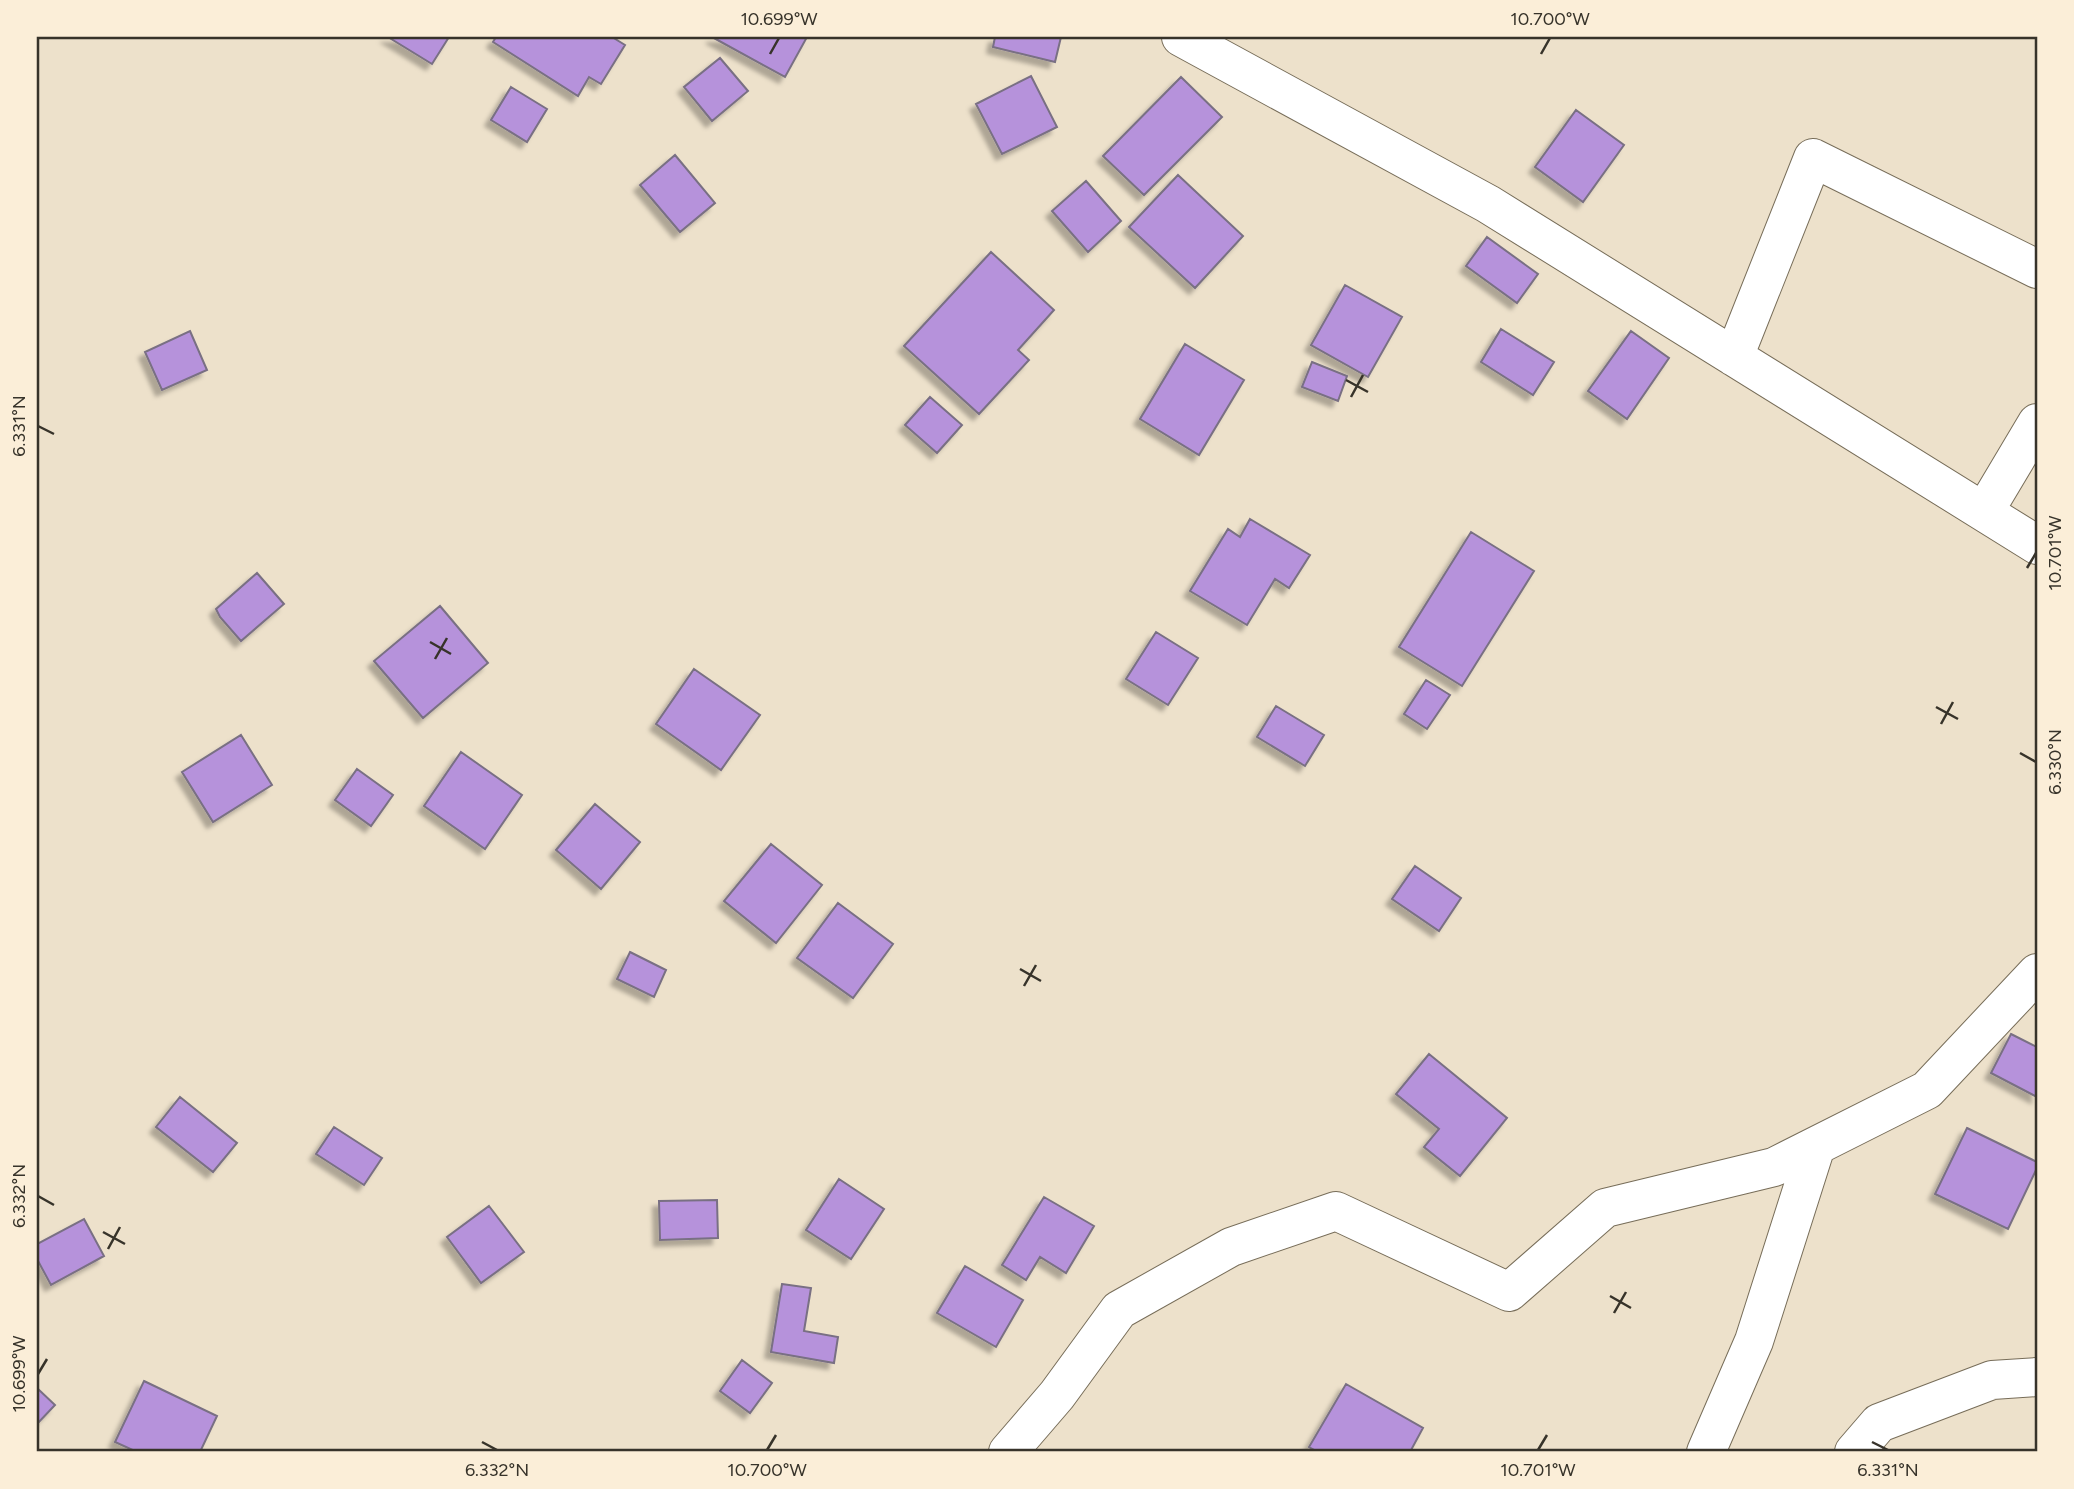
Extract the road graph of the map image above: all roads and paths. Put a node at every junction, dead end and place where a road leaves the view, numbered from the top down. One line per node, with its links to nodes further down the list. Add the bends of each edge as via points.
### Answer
1 (1181, 37): 3 (street, via 1488,204)
2 (2037, 269): 3 (street, via 1813,158)
3 (1734, 357): 5 (street)
4 (2037, 423): 5 (street)
5 (1984, 512): 6 (street)
6 (2037, 545)
7 (2037, 973): 8 (street, via 1927,1090)
8 (1816, 1146): 10 (street, via 1774,1167 1605,1208 1509,1292 1336,1210 1231,1247 1119,1310 1057,1395); 11 (street, via 1754,1341)
9 (2037, 1377): 12 (street, via 1992,1380 1879,1423)
10 (1008, 1452)
11 (1706, 1452)
12 (1854, 1452)

